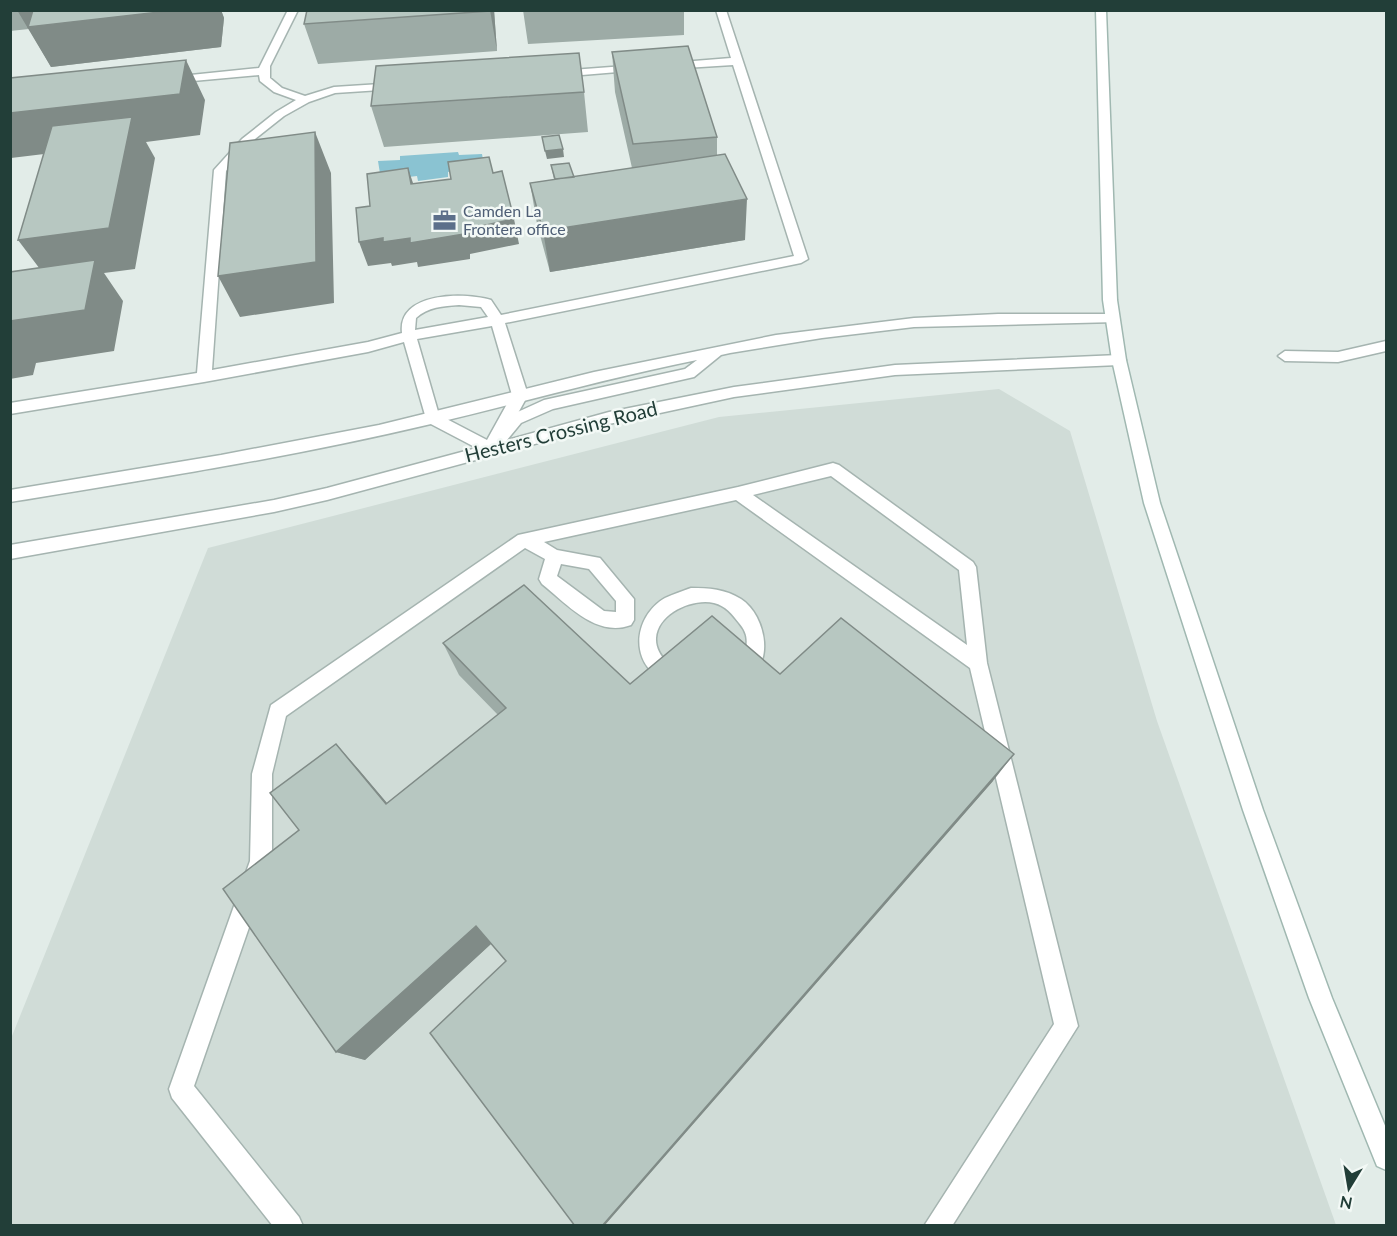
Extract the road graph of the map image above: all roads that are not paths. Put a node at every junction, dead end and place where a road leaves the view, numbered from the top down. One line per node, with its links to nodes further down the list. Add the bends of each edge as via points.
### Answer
1 (293, 10): 5 (street)
2 (721, 10): 4 (street)
3 (1101, 10): 10 (street)
4 (738, 61): 6 (street); 11 (street, via 801,259)
5 (265, 70): 7 (street); 9 (street, via 264,79 278,90)
6 (543, 75)
7 (157, 81)
8 (404, 85): 9 (street, via 334,90)
9 (305, 100): 17 (street, via 246,141 220,170)
10 (1112, 319): 14 (street, via 959,320 840,331); 16 (street)
11 (497, 320): 12 (street); 12 (street, via 486,303 456,300 413,313 407,325); 18 (street)
12 (409, 336): 17 (street); 20 (street)
13 (1386, 346): 15 (street, via 1338,357)
14 (718, 352): 18 (street); 21 (street, via 688,373 549,404 516,419)
15 (1285, 357)
16 (1119, 360): 21 (street, Hesters Crossing Road, via 847,375 734,392 609,418); 32 (street, via 1152,503 1253,810 1321,998)
17 (204, 377): 19 (street)
18 (520, 395): 20 (street); 21 (street)
19 (10, 409)
20 (432, 418): 21 (street); 23 (street, via 201,464)
21 (490, 449): 25 (street, Hesters Crossing Road, via 274,506)
22 (738, 493): 24 (street); 29 (street); 29 (street, via 833,469 967,567)
23 (10, 496)
24 (524, 540): 26 (street); 33 (street, via 278,711 262,774 261,861 181,1089)
25 (10, 552)
26 (554, 556): 27 (street, via 594,563 625,599); 27 (street, via 548,579 600,619)
27 (625, 620): 28 (street)
28 (649, 627): 30 (street, via 670,603 686,596 721,597 748,617 755,631 752,662); 31 (street, via 646,642 650,658 659,672)
29 (978, 663): 34 (street, via 1066,1026)
30 (740, 675)
31 (673, 682)
32 (1386, 1157)
33 (290, 1226)
34 (937, 1226)

